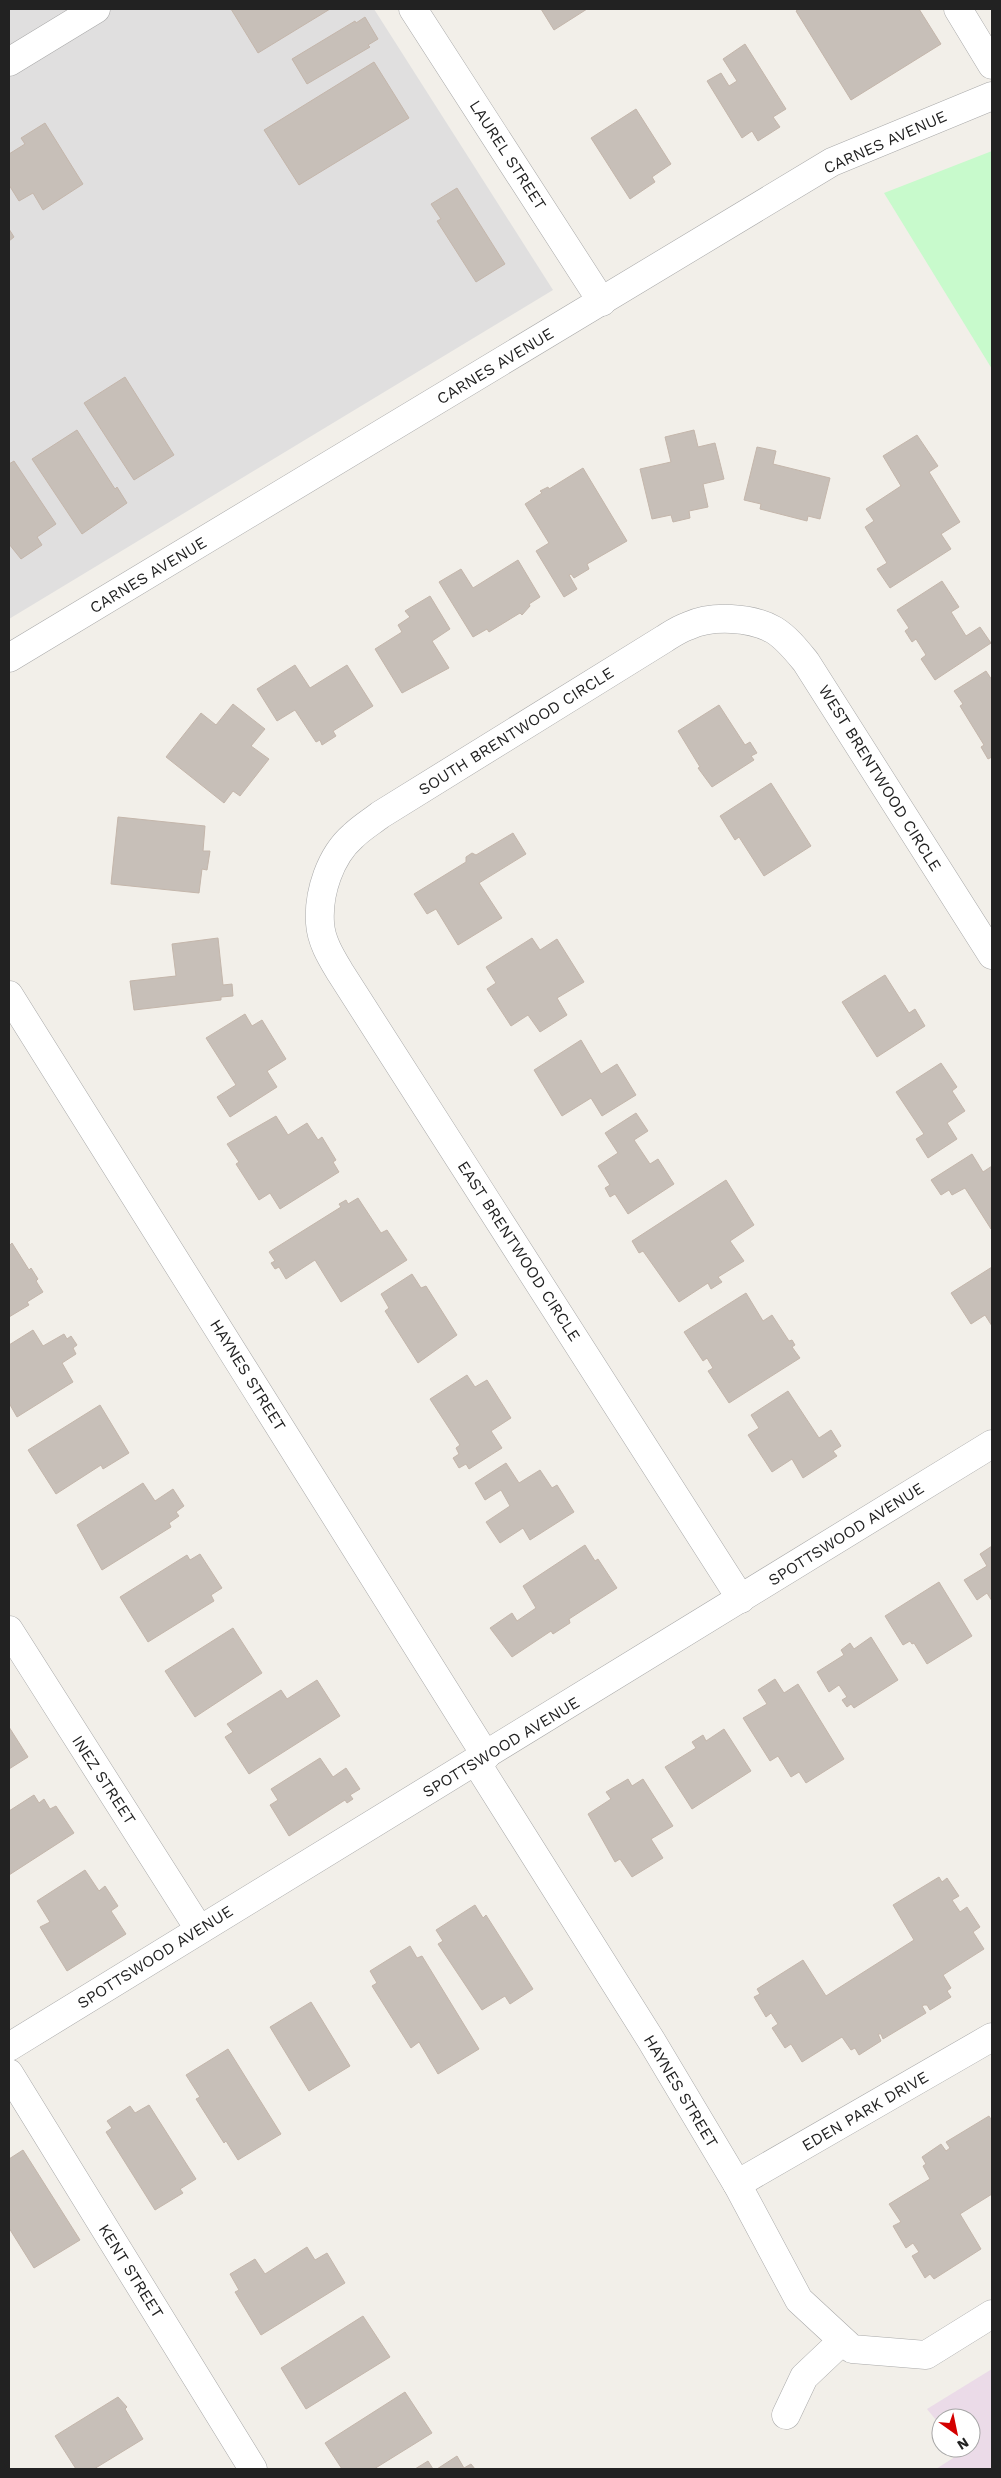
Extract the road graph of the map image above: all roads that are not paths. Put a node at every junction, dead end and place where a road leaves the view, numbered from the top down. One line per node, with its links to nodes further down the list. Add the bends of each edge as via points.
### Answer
1 (96, 9): 4 (street)
2 (413, 9): 7 (street, LAUREL STREET)
3 (958, 9): 5 (street)
4 (9, 62)
5 (992, 65)
6 (992, 96): 7 (street, CARNES AVENUE, via 832,162)
7 (602, 302): 9 (street, CARNES AVENUE)
8 (748, 621): 10 (street, SOUTH BRENTWOOD CIRCLE, via 720,619 689,625 380,815 352,837 334,861); 11 (street, WEST BRENTWOOD CIRCLE, via 773,630 806,662)
9 (9, 658)
10 (321, 895): 14 (street, EAST BRENTWOOD CIRCLE, via 320,924 326,948 340,972)
11 (992, 955)
12 (9, 995): 16 (street, HAYNES STREET)
13 (992, 1444): 14 (street, SPOTTSWOOD AVENUE)
14 (741, 1599): 16 (street, SPOTTSWOOD AVENUE)
15 (9, 1630): 17 (street, INEZ STREET)
16 (481, 1759): 17 (street, SPOTTSWOOD AVENUE); 21 (street, HAYNES STREET)
17 (199, 1929): 19 (street, SPOTTSWOOD AVENUE)
18 (992, 2037): 21 (street, EDEN PARK DRIVE)
19 (9, 2048)
20 (9, 2073): 25 (street, KENT STREET)
21 (737, 2184): 23 (street, HAYNES STREET, via 798,2300)
22 (992, 2314): 23 (street, HAYNES STREET, via 926,2355 852,2349)
23 (842, 2341): 24 (street, via 804,2377)
24 (786, 2415)
25 (253, 2469)

